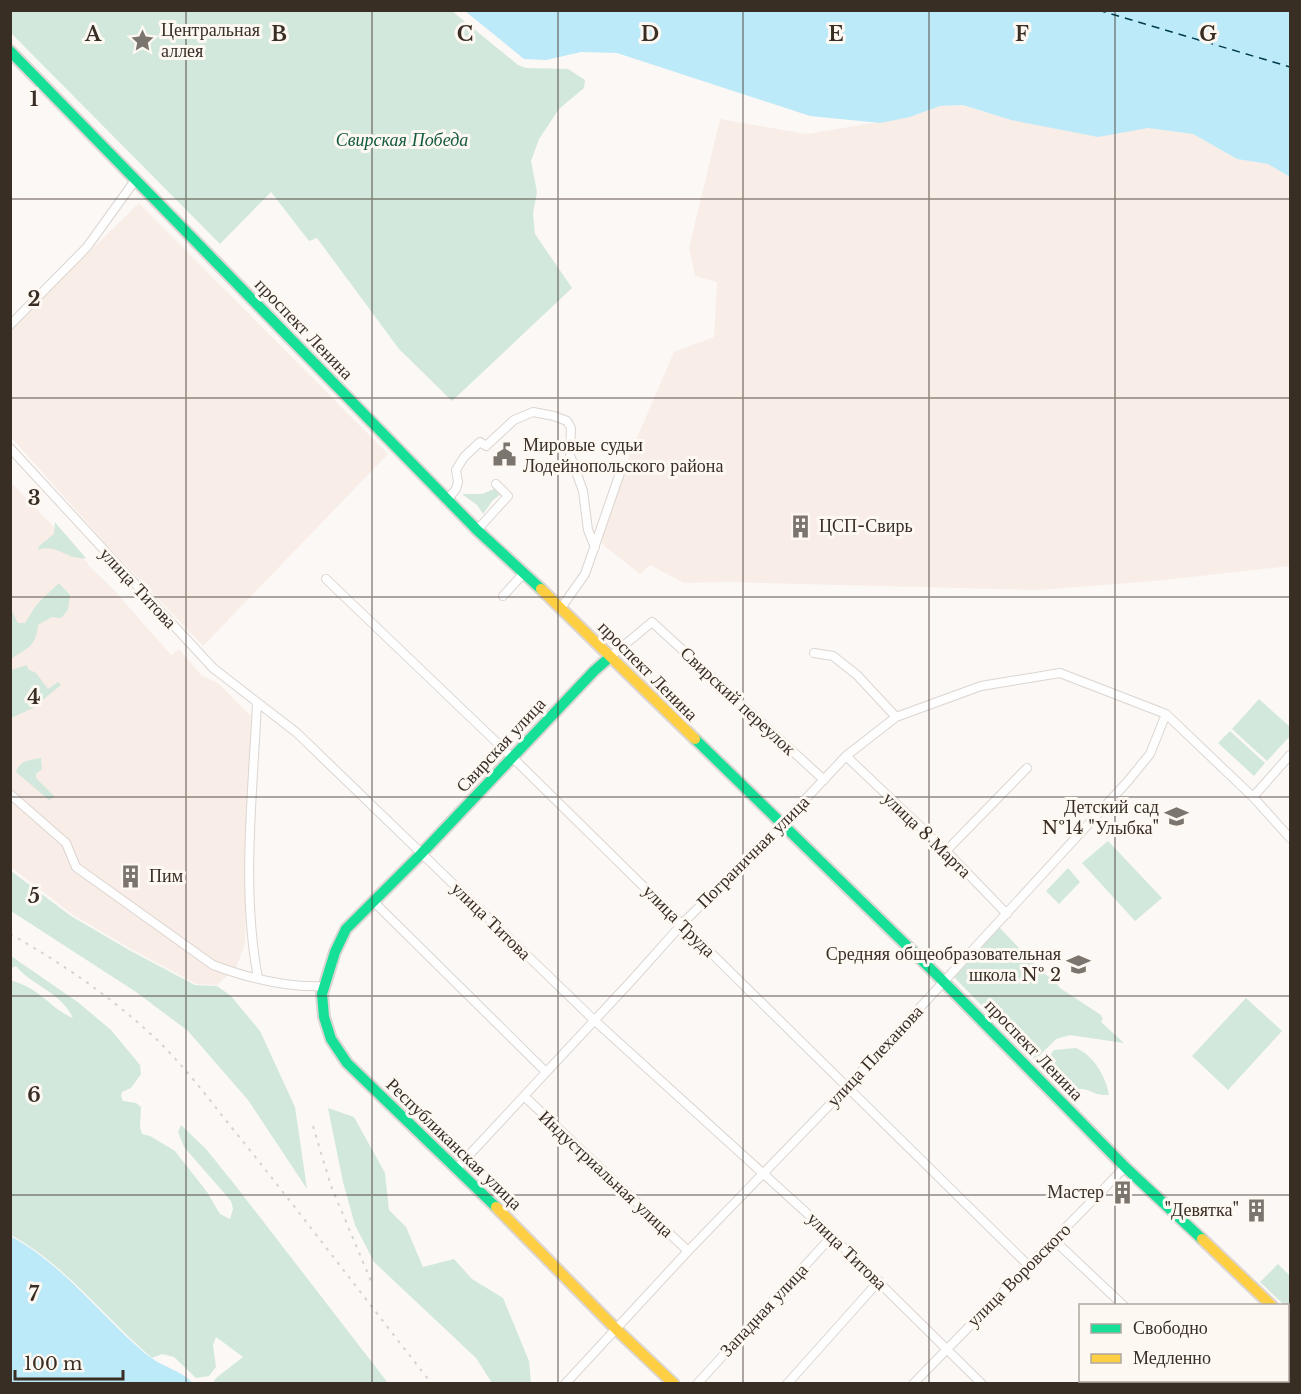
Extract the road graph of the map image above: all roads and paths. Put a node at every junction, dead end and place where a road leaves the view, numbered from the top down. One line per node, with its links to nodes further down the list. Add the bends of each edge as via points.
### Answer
1 (10, 51): 2 (main road, проспект Ленина)
2 (136, 179): 3 (street, via 87,247); 7 (main road, проспект Ленина)
3 (10, 325)
4 (10, 448): 17 (street, улица Титова, via 213,668)
5 (621, 470): 9 (street)
6 (496, 484): 8 (street, via 508,496)
7 (447, 500): 8 (main road, проспект Ленина); 9 (street, via 456,489 456,470 480,442 486,446 514,420 534,412 554,416 567,421 572,428 570,455 583,491 588,530)
8 (477, 530): 10 (main road, проспект Ленина)
9 (595, 547): 13 (street, via 585,574)
10 (523, 574): 12 (street); 13 (main road, проспект Ленина)
11 (326, 579): 22 (street, улица Труда)
12 (503, 596)
13 (561, 608): 16 (main road, проспект Ленина)
14 (652, 622): 16 (street, Свирская улица); 24 (street, Свирский переулок)
15 (814, 653): 19 (street, via 833,656 857,675)
16 (610, 657): 22 (main road, Свирская улица); 27 (main road, проспект Ленина)
17 (257, 703): 30 (street, улица Титова, via 297,733); 34 (street, via 250,876 252,946)
18 (1166, 714): 19 (street, Пограничная улица, via 1060,673 981,686); 26 (street); 32 (street, улица Плеханова, via 1150,754)
19 (896, 717): 21 (street, Пограничная улица)
20 (1290, 755): 26 (street)
21 (846, 756): 24 (street, Пограничная улица); 29 (street, улица 8 Марта)
22 (512, 757): 30 (main road, Свирская улица); 33 (street, улица Труда)
23 (1027, 768): 29 (street)
24 (824, 780): 27 (street, Пограничная улица)
25 (10, 794): 34 (street, via 66,843 76,867 213,965)
26 (1253, 797): 28 (street)
27 (782, 824): 33 (street, Пограничная улица); 35 (main road, проспект Ленина)
28 (1290, 838)
29 (946, 851): 32 (street, улица 8 Марта)
30 (421, 854): 31 (main road, Свирская улица); 37 (street, улица Титова)
31 (376, 897): 36 (main road, Республиканская улица, via 346,929); 38 (street)
32 (1007, 914): 35 (street, улица Плеханова)
33 (682, 924): 37 (street, Пограничная улица); 39 (street, улица Труда)
34 (258, 978): 36 (street, via 304,987)
35 (944, 982): 39 (street, улица Плеханова); 41 (main road, проспект Ленина)
36 (324, 986): 42 (main road, Республиканская улица, via 324,1017 331,1039 346,1063)
37 (594, 1020): 38 (street, Пограничная улица); 43 (street, улица Титова)
38 (546, 1072): 40 (street, Пограничная улица)
39 (847, 1087): 43 (street, улица Плеханова); 47 (street, улица Труда)
40 (524, 1096): 42 (street, Пограничная улица); 46 (street, Индустриальная улица)
41 (1125, 1167): 45 (street, улица Воровского); 50 (main road, проспект Ленина)
42 (457, 1168): 51 (main road, Республиканская улица)
43 (765, 1174): 44 (street, улица Титова); 46 (street, улица Плеханова)
44 (832, 1236): 48 (street, улица Титова); 55 (street, Западная улица)
45 (1054, 1240): 47 (street, улица Воровского); 49 (street)
46 (688, 1251): 51 (street, улица Плеханова)
47 (1028, 1265): 52 (street, улица Воровского)
48 (879, 1281): 52 (street, улица Титова); 56 (street)
49 (1123, 1304)
50 (1271, 1304)
51 (615, 1328): 53 (street, улица Плеханова); 54 (main road, Республиканская улица)
52 (946, 1349): 57 (street, улица Воровского); 58 (street, улица Титова)
53 (565, 1383)
54 (674, 1383)
55 (697, 1383)
56 (787, 1383)
57 (913, 1383)
58 (982, 1383)

